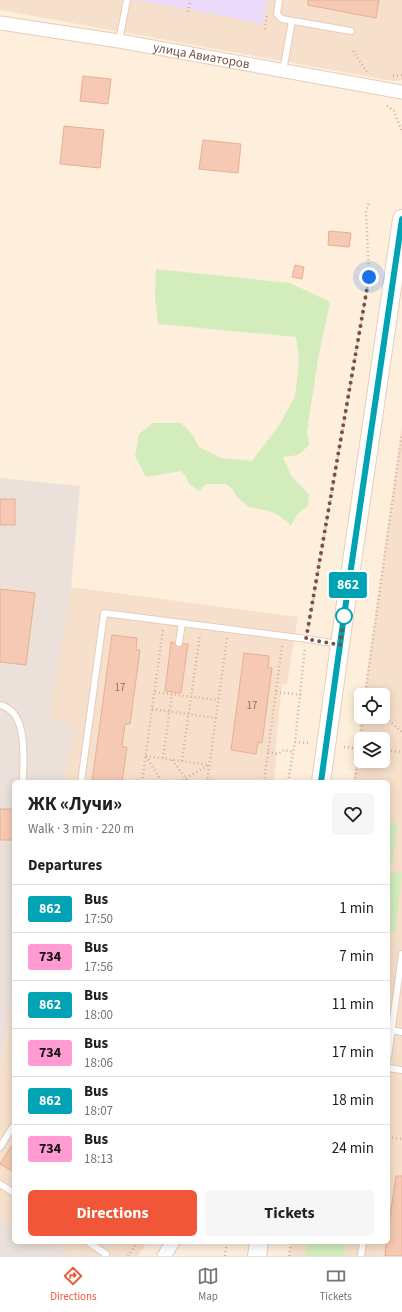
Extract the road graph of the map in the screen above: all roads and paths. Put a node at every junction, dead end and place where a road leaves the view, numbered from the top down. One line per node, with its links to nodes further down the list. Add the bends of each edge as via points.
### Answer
1 (126, 0): 8 (lane)
2 (190, 0): 4 (path)
3 (279, 0): 5 (lane, via 278,16)
4 (188, 12)
5 (292, 21): 7 (lane); 10 (lane)
6 (0, 23): 8 (street, улица Авиаторов)
7 (351, 31)
8 (119, 41): 10 (street, улица Авиаторов)
9 (353, 51): 11 (path, via 366,72)
10 (283, 71): 14 (street, улица Авиаторов)
11 (372, 73)
12 (386, 75): 13 (path)
13 (402, 75)
14 (402, 92)
15 (387, 106): 16 (path, via 394,111)
16 (402, 132)
17 (369, 203): 25 (path, via 366,211 369,277)
18 (402, 219): 27 (main road)
19 (402, 434): 20 (path)
20 (401, 449): 29 (path)
21 (164, 621): 22 (lane); 30 (path); 59 (lane, via 104,613)
22 (182, 623): 25 (lane); 26 (lane)
23 (200, 634): 34 (path)
24 (227, 638): 35 (path)
25 (306, 639): 27 (lane); 33 (path)
26 (179, 643)
27 (340, 645): 66 (main road)
28 (282, 646): 31 (path)
29 (367, 688)
30 (155, 692): 32 (path); 37 (path)
31 (276, 692): 33 (path); 48 (path)
32 (172, 694): 34 (path); 38 (path)
33 (301, 695): 43 (path)
34 (191, 697): 35 (path); 39 (path)
35 (218, 700): 40 (path)
36 (0, 706): 58 (lane, via 7,707 16,716 23,738)
37 (152, 709): 38 (path); 51 (path)
38 (170, 712): 39 (path); 52 (path)
39 (189, 714): 40 (path); 54 (path)
40 (216, 718): 55 (path)
41 (390, 721): 42 (path)
42 (402, 732)
43 (295, 742): 44 (path); 49 (path)
44 (309, 743)
45 (344, 747): 46 (path)
46 (354, 748)
47 (390, 751): 50 (path)
48 (268, 752): 49 (path); 64 (path)
49 (294, 752): 65 (path)
50 (402, 752)
51 (146, 756): 52 (path); 60 (path); 61 (path)
52 (163, 758): 53 (path)
53 (172, 760): 54 (path); 57 (path)
54 (182, 761): 55 (path)
55 (209, 765): 57 (path); 63 (path)
56 (357, 768): 67 (path)
57 (186, 778): 62 (path)
58 (23, 780)
59 (80, 780)
60 (142, 780)
61 (161, 780)
62 (182, 780)
63 (207, 780)
64 (264, 780)
65 (288, 780)
66 (321, 780)
67 (355, 780)
68 (402, 954): 69 (lane)
69 (390, 1030): 70 (lane)
70 (402, 1032)
71 (390, 1068): 72 (lane)
72 (402, 1070)
73 (12, 1128): 76 (lane)
74 (390, 1137): 75 (path)
75 (400, 1139)
76 (0, 1147)
77 (0, 1184): 78 (lane)
78 (12, 1192)
79 (91, 1244): 86 (lane, via 106,1254)
80 (137, 1244): 87 (path)
81 (173, 1244): 88 (street)
82 (227, 1244): 89 (path)
83 (259, 1244): 90 (main road)
84 (291, 1244): 91 (path)
85 (363, 1244): 92 (lane)
86 (105, 1256)
87 (128, 1256)
88 (164, 1256)
89 (225, 1256)
90 (257, 1256)
91 (289, 1256)
92 (361, 1256)

